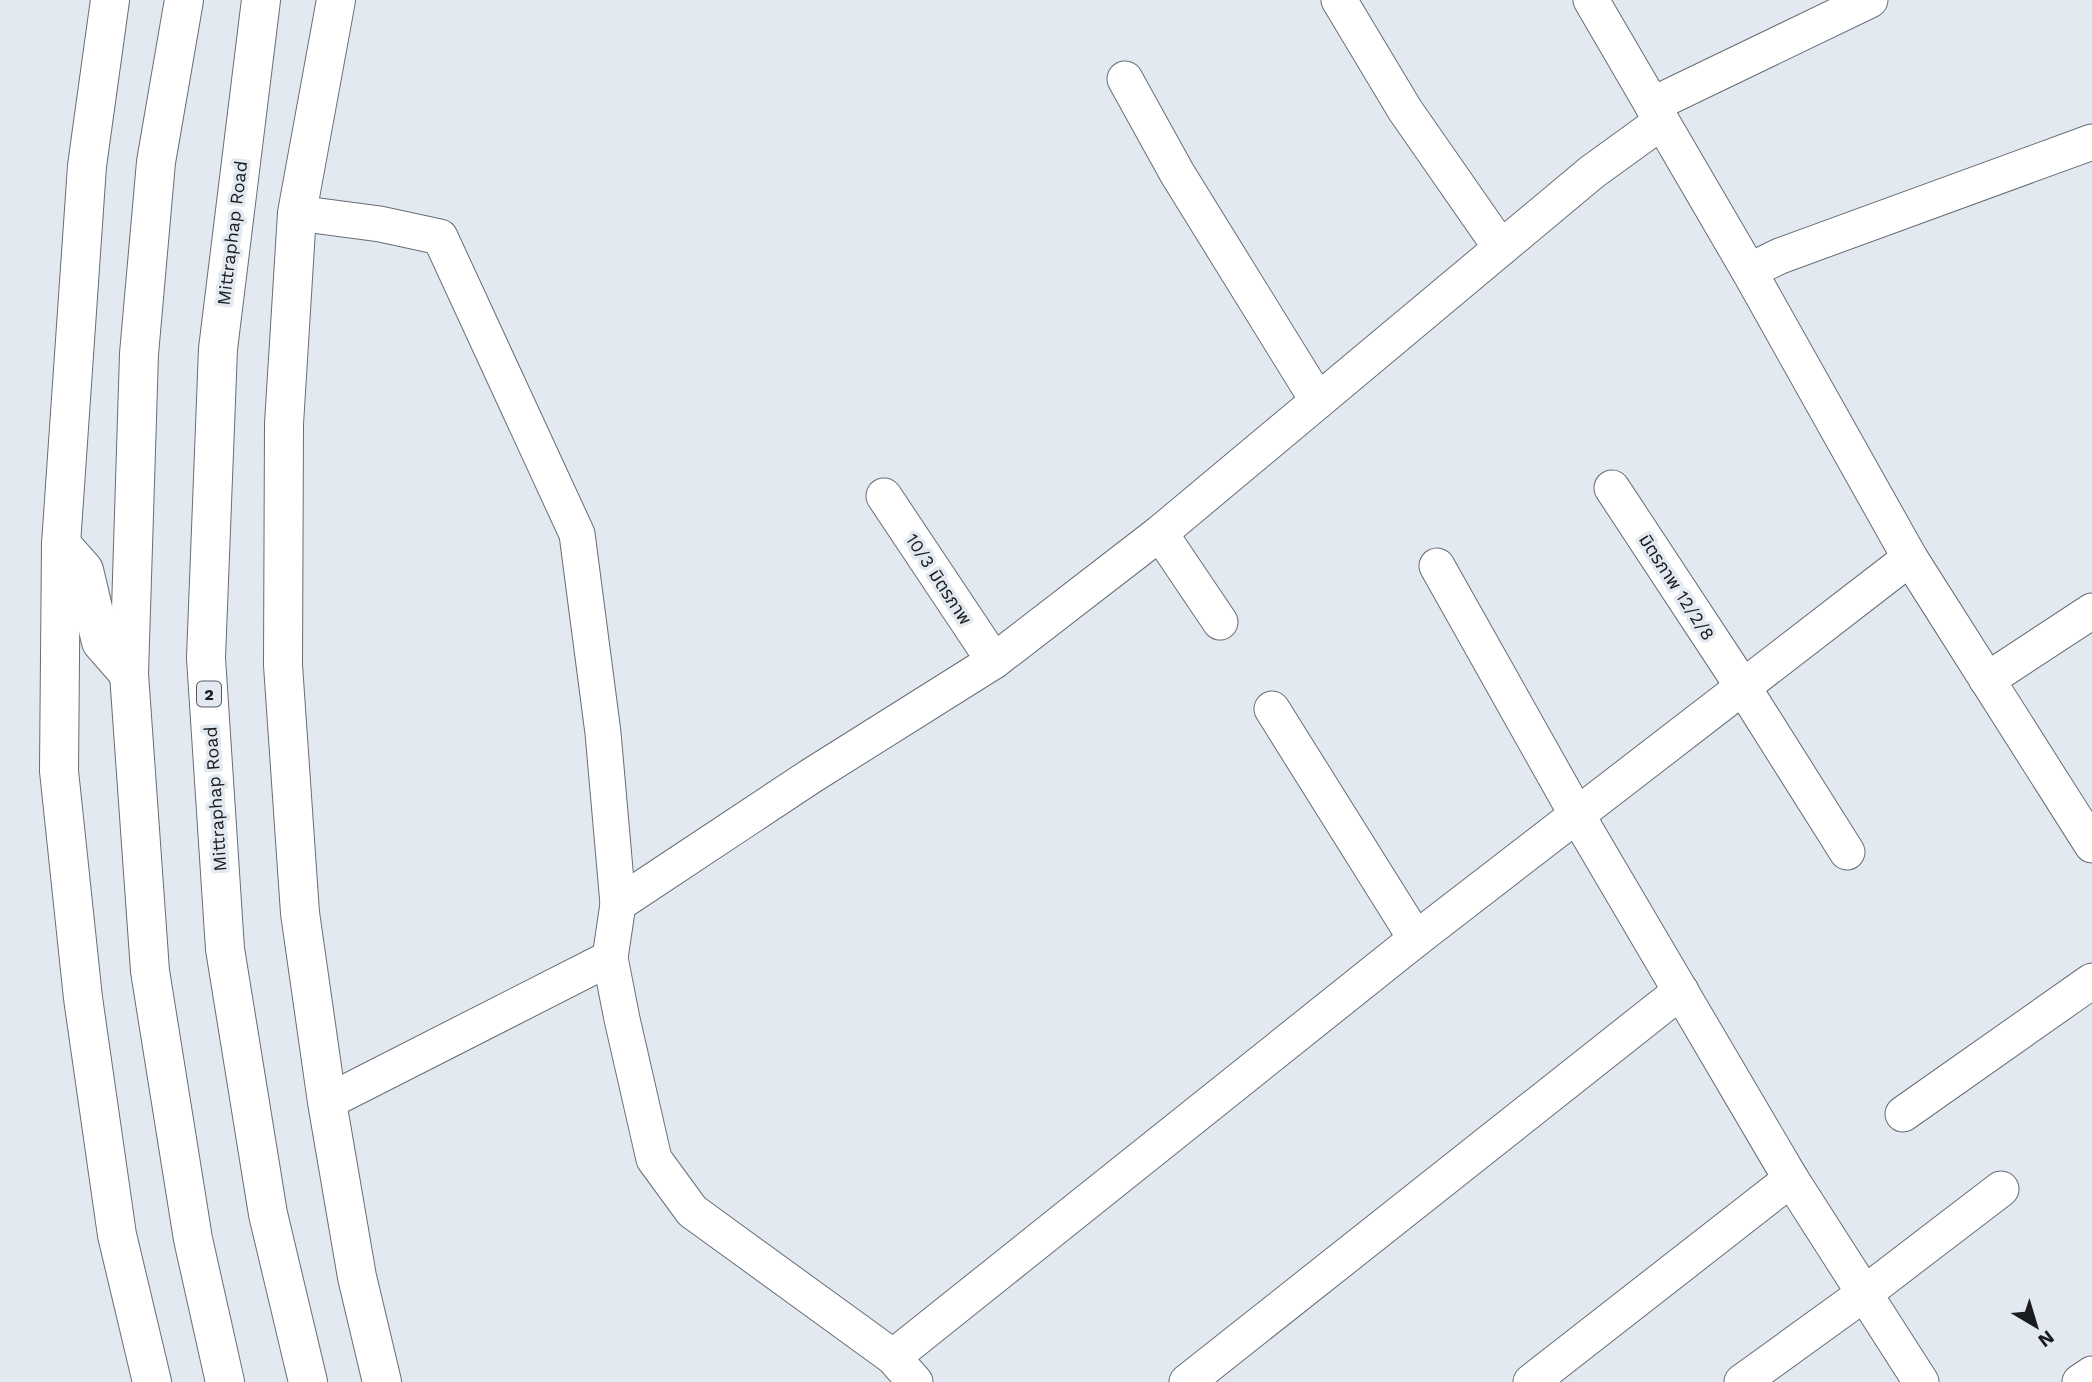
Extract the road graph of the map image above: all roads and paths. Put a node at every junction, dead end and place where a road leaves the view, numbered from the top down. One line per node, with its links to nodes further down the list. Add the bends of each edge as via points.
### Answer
1 (110, 0): 18 (highway, via 87,166)
2 (184, 0): 24 (highway, via 156,162 139,354)
3 (261, 0): 45 (highway, Mittraphap Road / 2, via 218,349 206,658 225,949 268,1214)
4 (335, 0): 11 (highway)
5 (1339, 0): 12 (street, via 1405,110)
6 (1591, 0): 9 (street)
7 (1870, 0): 9 (street)
8 (1125, 79): 14 (street, via 1177,173)
9 (1656, 113): 12 (street); 13 (street)
10 (2092, 142): 13 (street)
11 (298, 213): 31 (street, via 440,237 578,534 604,733); 36 (highway, via 284,424 283,665 300,913)
12 (1501, 248): 14 (street)
13 (1749, 271): 19 (street)
14 (1318, 401): 17 (street)
15 (1612, 488): 26 (street, มิตรภาพ 12/2/8)
16 (884, 496): 23 (street, 10/3 มิตรภาพ)
17 (1160, 533): 22 (street); 23 (street)
18 (61, 544): 24 (highway, via 84,570 101,642); 43 (highway, via 59,771 81,984 117,1235)
19 (1910, 558): 25 (street); 26 (street)
20 (1437, 566): 28 (street)
21 (2092, 611): 25 (street)
22 (1220, 622)
23 (993, 661): 31 (street)
24 (129, 674): 44 (highway, via 150,971 193,1239)
25 (1987, 680): 29 (street)
26 (1743, 687): 28 (street); 30 (street, มิตรภาพ 12/2/8)
27 (1272, 709): 32 (street)
28 (1577, 815): 32 (street); 35 (street)
29 (2092, 845)
30 (1847, 852)
31 (618, 904): 33 (street)
32 (1416, 939): 41 (street)
33 (610, 958): 36 (street); 41 (street, via 654,1159 692,1211)
34 (2092, 981): 37 (street)
35 (1681, 991): 38 (street); 47 (street)
36 (327, 1102): 46 (highway)
37 (1903, 1114)
38 (1791, 1179): 40 (street); 48 (street)
39 (2001, 1189): 40 (street)
40 (1865, 1293): 49 (street); 50 (street)
41 (904, 1369)
42 (2092, 1374): 51 (street)
43 (152, 1382)
44 (225, 1382)
45 (308, 1382)
46 (382, 1382)
47 (1187, 1382)
48 (1531, 1382)
49 (1742, 1382)
50 (1921, 1382)
51 (2080, 1382)

